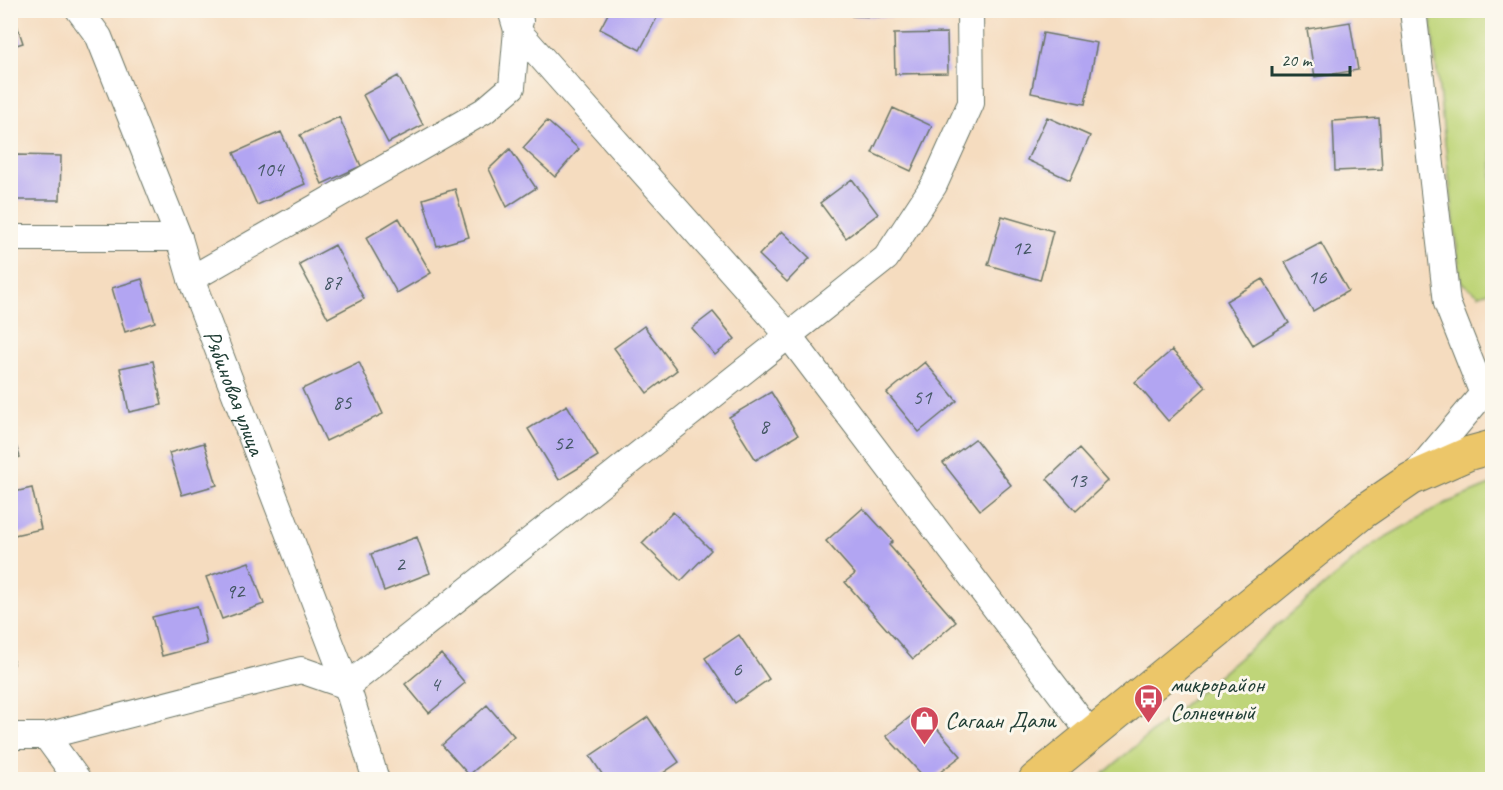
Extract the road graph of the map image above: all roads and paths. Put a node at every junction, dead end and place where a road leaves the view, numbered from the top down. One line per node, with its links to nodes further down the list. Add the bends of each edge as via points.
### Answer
1 (79, 10): 6 (street, Рябиновая улица, via 99,37)
2 (970, 10): 8 (street, via 971,103 934,184 886,258)
3 (1413, 10): 9 (street, via 1447,303)
4 (517, 17): 7 (street, via 512,87 484,111); 8 (street)
5 (10, 238): 6 (street)
6 (179, 238): 7 (street, Рябиновая улица)
7 (191, 279): 12 (street, Рябиновая улица)
8 (789, 336): 12 (street); 13 (street)
9 (1488, 388): 11 (street)
10 (1492, 447): 11 (main road)
11 (1411, 479): 13 (main road, via 1363,512)
12 (347, 686): 15 (street, via 301,670); 17 (street, Рябиновая улица)
13 (1091, 734): 18 (main road)
14 (10, 736): 15 (street)
15 (46, 736): 16 (street)
16 (78, 780)
17 (376, 780)
18 (1035, 780)

